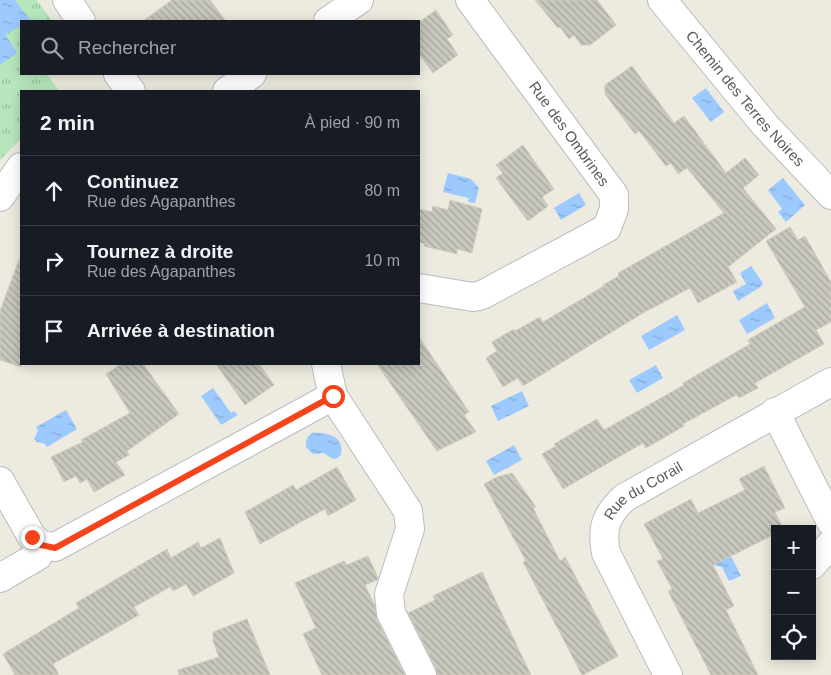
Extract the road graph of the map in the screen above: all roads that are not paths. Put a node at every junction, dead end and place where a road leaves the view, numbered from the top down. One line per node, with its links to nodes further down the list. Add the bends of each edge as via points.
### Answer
1 (67, 0): 5 (street)
2 (359, 0): 6 (street)
3 (470, 0): 12 (street, Rue des Ombrines, via 614,195 614,209 607,228 482,295 473,297)
4 (662, 0): 10 (street, Chemin des Terres Noires, via 764,125)
5 (81, 20)
6 (329, 20)
7 (250, 75): 8 (street)
8 (228, 90)
9 (20, 168): 11 (street)
10 (831, 195)
11 (0, 197)
12 (420, 288)
13 (326, 365): 15 (street)
14 (831, 382): 16 (street, Rue du Corail)
15 (333, 396): 20 (street, via 55,548); 23 (street, via 408,512 410,529 389,594 392,613)
16 (775, 412): 18 (street); 24 (street, Rue du Corail, via 624,498 614,507 605,524 603,540 606,553)
17 (0, 481): 20 (street, via 32,537)
18 (831, 522)
19 (831, 544): 21 (street)
20 (41, 545): 22 (street, via 38,556)
21 (816, 561)
22 (0, 578)
23 (422, 675)
24 (668, 675)

